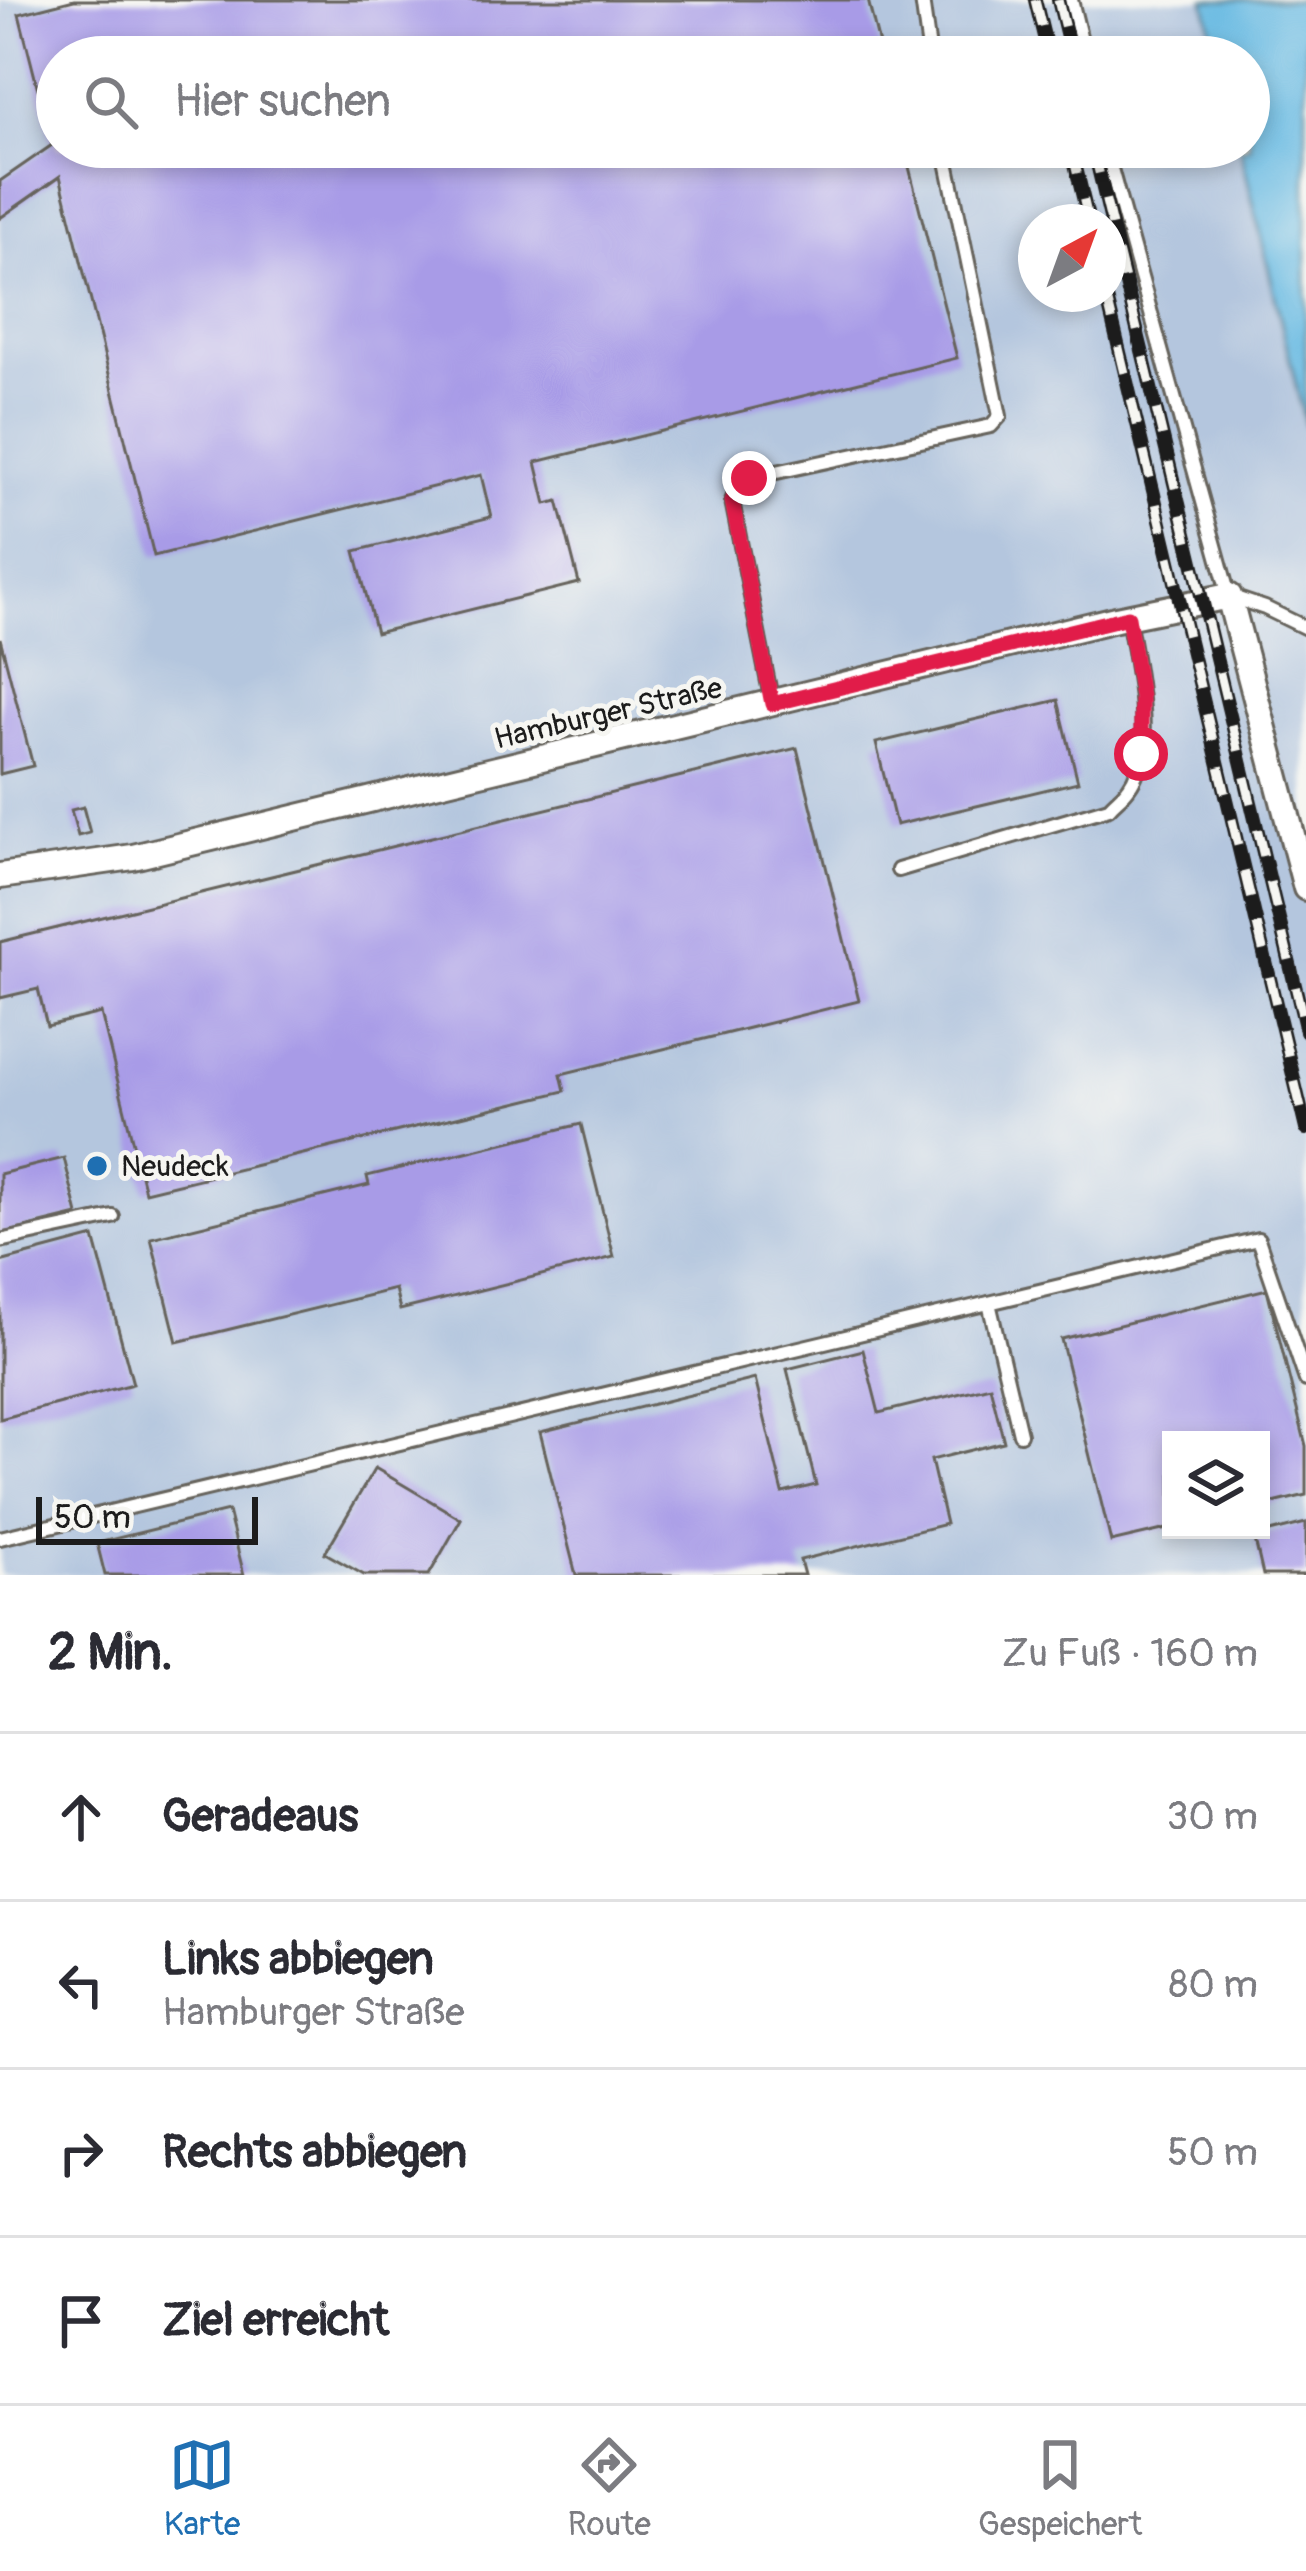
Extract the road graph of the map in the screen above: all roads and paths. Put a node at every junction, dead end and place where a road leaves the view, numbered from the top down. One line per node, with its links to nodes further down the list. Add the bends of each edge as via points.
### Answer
1 (922, 0): 3 (lane)
2 (1072, 0): 4 (lane)
3 (927, 36)
4 (1080, 36)
5 (948, 168): 10 (lane, via 1000,416 991,426 737,487 732,501)
6 (1112, 168): 7 (lane)
7 (1228, 596): 8 (street, Hamburger Straße); 9 (lane); 13 (street)
8 (1128, 617): 10 (street, Hamburger Straße); 11 (lane, via 1141,697 1132,785 1108,808)
9 (1306, 628)
10 (772, 704): 12 (street, Hamburger Straße, via 133,857)
11 (898, 870)
12 (0, 876)
13 (1306, 888)
14 (112, 1217): 15 (lane)
15 (0, 1241)
16 (989, 1303): 17 (lane, via 1258,1239); 18 (lane); 19 (lane)
17 (1306, 1380)
18 (1019, 1434)
19 (0, 1538)

